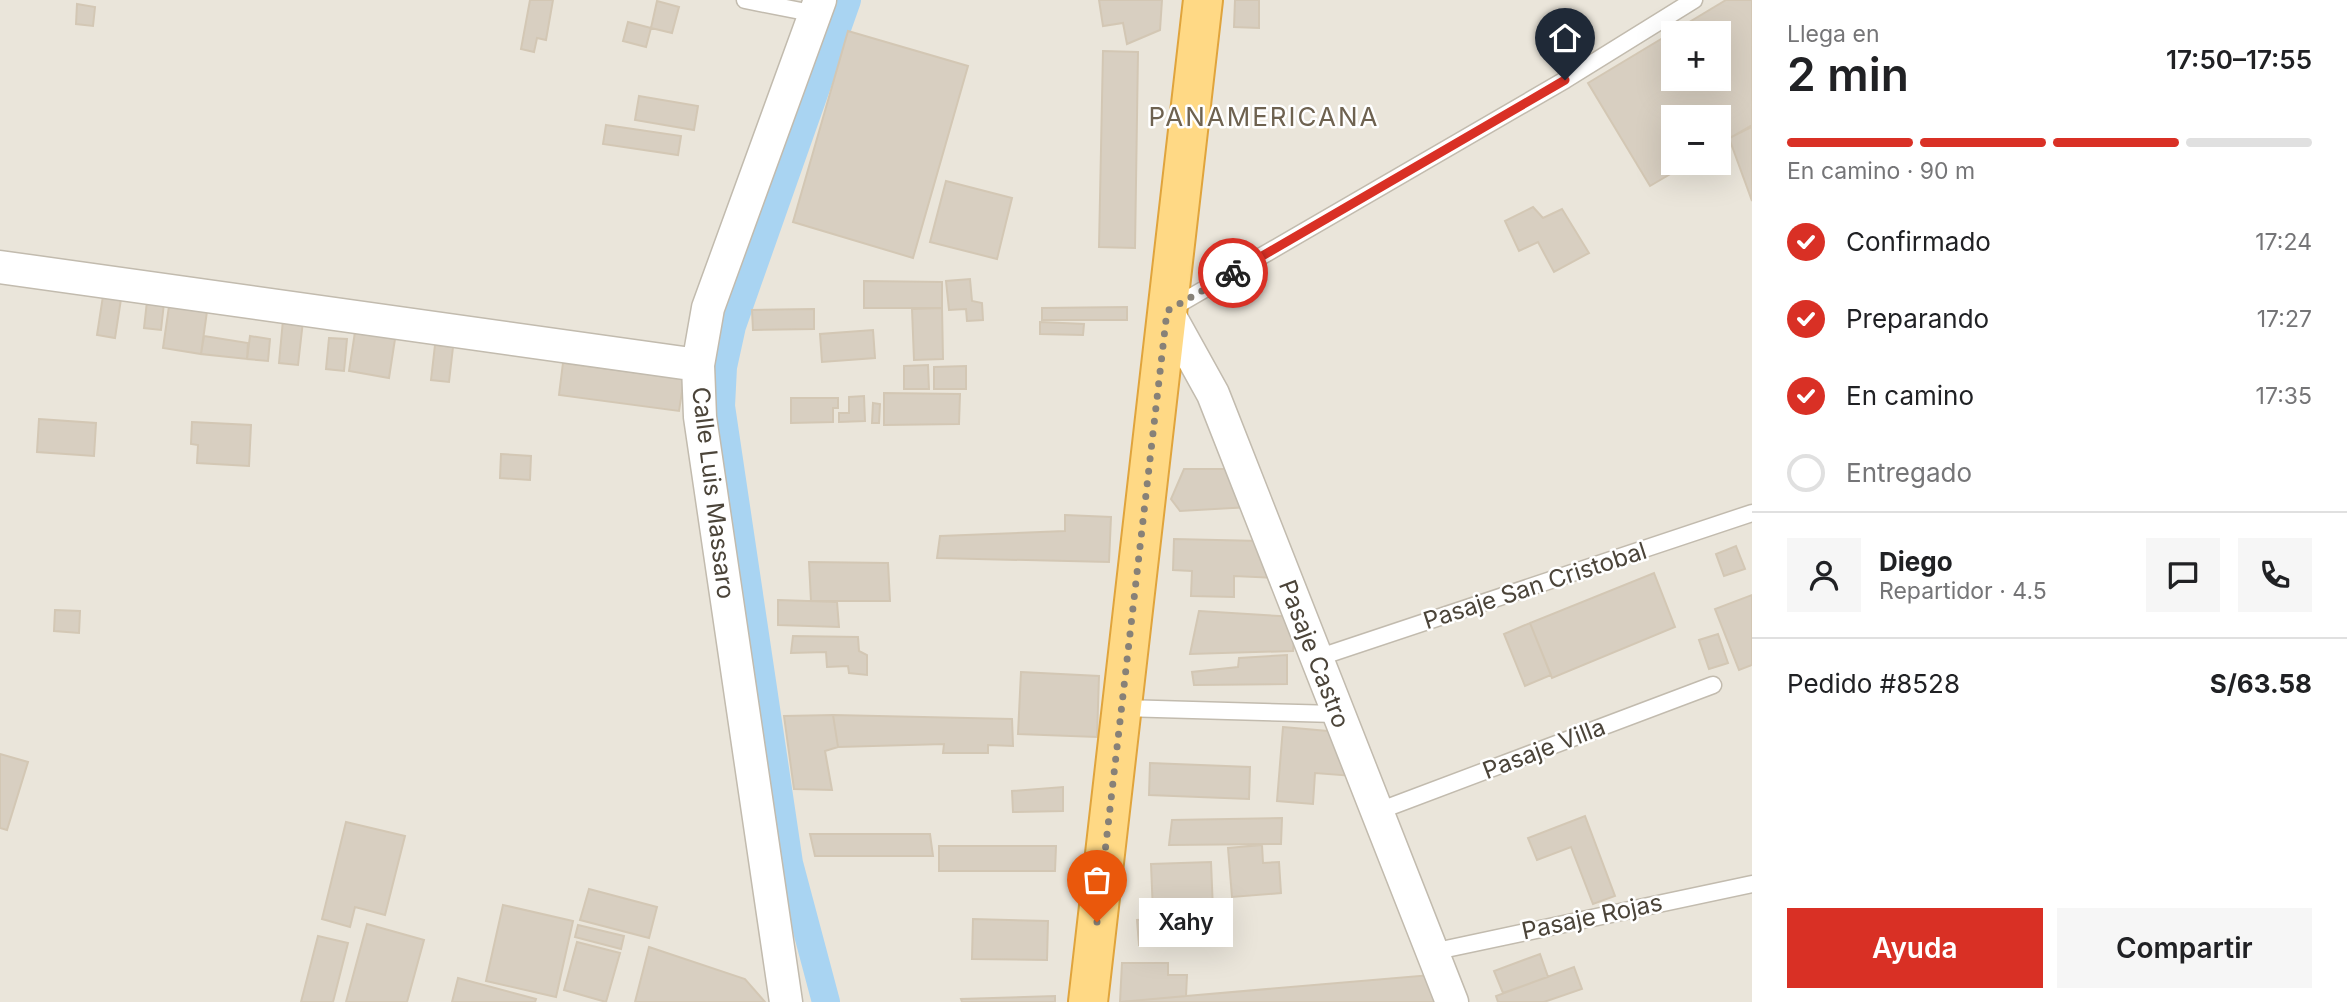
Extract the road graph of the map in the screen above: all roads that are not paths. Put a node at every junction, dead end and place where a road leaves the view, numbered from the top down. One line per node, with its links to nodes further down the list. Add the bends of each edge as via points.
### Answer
1 (744, 0): 4 (lane)
2 (1203, 0): 6 (highway)
3 (1694, 0): 6 (lane)
4 (818, 7): 7 (street, Calle Luis Massaro, via 708,308)
5 (0, 267): 7 (street)
6 (1167, 311): 9 (street, Pasaje Castro, via 1213,394); 11 (highway)
7 (698, 365): 16 (street, Calle Luis Massaro, via 700,417)
8 (1752, 513): 9 (lane, Pasaje San Cristobal)
9 (1317, 658): 12 (street, Pasaje Castro)
10 (1713, 685): 13 (lane, Pasaje Villa)
11 (1122, 708): 12 (lane); 17 (highway)
12 (1336, 714): 13 (street, Pasaje Castro)
13 (1376, 812): 15 (street, Pasaje Castro)
14 (1752, 884): 15 (lane, Pasaje Rojas)
15 (1432, 952): 18 (street, Pasaje Castro)
16 (786, 1002)
17 (1088, 1002)
18 (1452, 1002)

